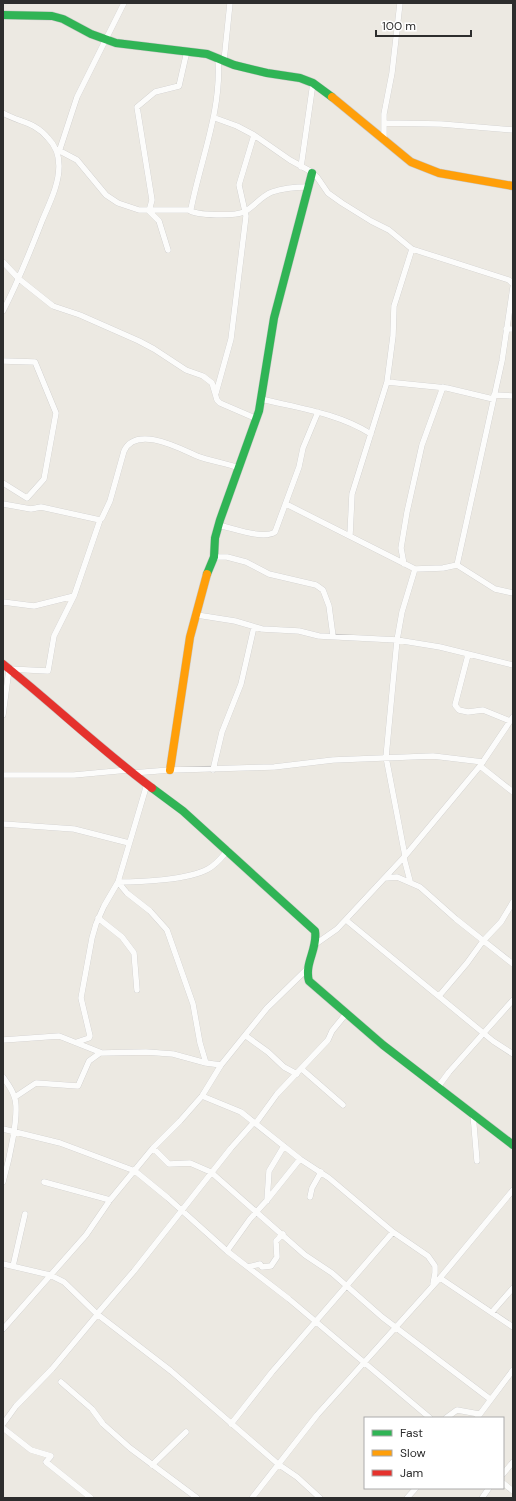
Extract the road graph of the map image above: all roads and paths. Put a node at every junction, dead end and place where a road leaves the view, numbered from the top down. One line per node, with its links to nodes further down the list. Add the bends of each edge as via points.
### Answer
1 (124, 3): 5 (street)
2 (230, 3): 7 (street)
3 (400, 3): 11 (street)
4 (3, 15): 5 (street, via 52,16)
5 (107, 39): 6 (street, via 116,43); 15 (street, via 77,97)
6 (188, 51): 7 (street, via 207,54); 21 (street, via 179,86 155,92 137,107 152,200)
7 (220, 60): 8 (street); 10 (street)
8 (313, 83): 14 (street); 16 (street)
9 (3, 113): 15 (street, via 34,125)
10 (215, 118): 13 (street); 20 (street)
11 (384, 123): 12 (street, via 441,124); 14 (street)
12 (513, 130)
13 (254, 135): 16 (street); 22 (street, via 240,185 240,194)
14 (384, 141): 18 (street, via 424,169)
15 (59, 153): 21 (street, via 77,160 106,195 118,203); 26 (street, via 54,192)
16 (301, 167): 17 (street)
17 (312, 173): 19 (street); 23 (street, via 328,193 389,230)
18 (513, 186)
19 (309, 187): 22 (street, via 274,191); 38 (street, via 274,318)
20 (190, 210): 21 (street); 22 (street, via 198,214 233,215)
21 (149, 211): 24 (street, via 159,221)
22 (246, 211): 35 (street, via 231,339)
23 (412, 249): 27 (street, via 509,280); 33 (street, via 394,306)
24 (168, 250)
25 (3, 262): 26 (street)
26 (19, 279): 29 (street); 35 (street, via 53,306 80,315 154,349 186,370 203,376 212,384)
27 (513, 284)
28 (513, 287): 30 (street)
29 (3, 311)
30 (506, 329): 31 (street); 37 (street)
31 (513, 329)
32 (3, 361): 43 (street, via 35,362 56,413 44,479 28,498)
33 (387, 382): 34 (street); 41 (street)
34 (443, 387): 37 (street); 50 (street, via 422,445 407,512 401,548)
35 (216, 395): 40 (street, via 220,402)
36 (513, 396): 37 (street)
37 (494, 397): 51 (street)
38 (261, 398): 39 (street); 40 (street)
39 (318, 412): 41 (street, via 359,427); 45 (street, via 303,448)
40 (257, 419): 42 (street)
41 (370, 434): 48 (street, via 352,494)
42 (239, 468): 46 (street, via 198,456 167,443 151,440 132,441 124,451 110,501); 47 (street)
43 (3, 483)
44 (3, 504): 46 (street, via 31,509 47,508)
45 (286, 504): 47 (street, via 276,532 272,534 252,533); 48 (street)
46 (100, 520): 54 (street)
47 (218, 525): 49 (street)
48 (350, 535): 50 (street)
49 (214, 556): 56 (street); 58 (street, via 246,562 269,574 323,590 329,606)
50 (404, 564): 52 (street)
51 (457, 565): 52 (street); 53 (street, via 496,589)
52 (415, 569): 59 (street, via 402,612)
53 (513, 593)
54 (74, 596): 55 (street, via 34,606); 62 (street, via 54,636 48,671)
55 (3, 602)
56 (197, 615): 57 (street); 68 (street, via 190,637)
57 (254, 627): 58 (street); 69 (street, via 241,684 222,732)
58 (332, 636): 59 (street)
59 (397, 640): 60 (street, via 440,647); 66 (street)
60 (468, 655): 61 (street); 65 (street, via 456,706 459,710 483,710)
61 (513, 665)
62 (6, 666): 63 (street); 70 (street)
63 (4, 695): 64 (street)
64 (3, 715)
65 (512, 719): 67 (street)
66 (386, 757): 67 (street, via 433,756); 69 (street); 77 (street)
67 (481, 764): 73 (street); 77 (street)
68 (170, 770): 69 (street); 70 (street)
69 (213, 770)
70 (130, 772): 71 (street); 72 (street)
71 (3, 776)
72 (146, 784): 75 (street); 76 (street, via 183,811)
73 (513, 792)
74 (3, 824): 75 (street, via 74,830)
75 (129, 843): 80 (street)
76 (228, 850): 80 (street, via 214,865 204,871 170,878); 85 (street, via 315,931)
77 (404, 857): 78 (street); 79 (street)
78 (385, 878): 79 (street); 83 (street)
79 (410, 881): 84 (street)
80 (118, 882): 82 (street); 98 (street, via 167,930 193,1004)
81 (513, 902): 84 (street)
82 (98, 918): 88 (street, via 122,937 134,953); 95 (street, via 82,991 82,1003 90,1036)
83 (346, 920): 85 (street); 89 (street)
84 (483, 941): 86 (street); 89 (street)
85 (317, 943): 87 (street)
86 (513, 964)
87 (306, 970): 91 (street, via 309,981); 93 (street, via 267,1008)
88 (137, 990)
89 (439, 996): 92 (street)
90 (513, 1000): 92 (street)
91 (345, 1015): 101 (street, via 328,1040); 103 (street)
92 (484, 1033): 97 (street); 103 (street)
93 (246, 1036): 99 (street); 101 (street, via 289,1071)
94 (3, 1040): 95 (street, via 59,1036)
95 (77, 1042): 96 (street)
96 (100, 1053): 98 (street, via 173,1054); 105 (street, via 89,1060 78,1086 36,1083)
97 (513, 1054)
98 (206, 1063): 99 (street)
99 (221, 1065): 104 (street)
100 (304, 1071): 106 (street)
101 (297, 1074): 108 (street, via 277,1094)
102 (3, 1077): 105 (street)
103 (438, 1087): 107 (street)
104 (202, 1096): 108 (street, via 241,1112); 113 (street)
105 (15, 1097): 110 (street)
106 (343, 1104)
107 (473, 1114): 111 (street); 115 (street)
108 (255, 1123): 112 (street); 119 (street)
109 (3, 1129): 110 (street)
110 (13, 1130): 116 (street, via 11,1152); 117 (street, via 60,1143)
111 (513, 1145)
112 (284, 1146): 114 (street); 125 (street, via 269,1171)
113 (153, 1148): 117 (street); 119 (street, via 169,1164 190,1163)
114 (300, 1159): 118 (street); 125 (street)
115 (477, 1161)
116 (4, 1170): 120 (street)
117 (135, 1171): 124 (street); 127 (street)
118 (321, 1172): 123 (street); 129 (street)
119 (213, 1173): 126 (street); 127 (street)
120 (3, 1182)
121 (44, 1182): 124 (street)
122 (513, 1190): 136 (street)
123 (310, 1197)
124 (110, 1200): 135 (street, via 86,1235)
125 (267, 1201): 126 (street)
126 (257, 1211): 130 (street); 131 (street)
127 (182, 1212): 131 (street); 141 (street)
128 (25, 1214): 133 (street)
129 (393, 1232): 137 (street, via 428,1256 435,1273); 138 (street)
130 (283, 1234): 134 (street, via 276,1241 277,1257 271,1266 262,1267 260,1264); 138 (street, via 305,1255)
131 (227, 1251): 134 (street)
132 (3, 1264): 133 (street)
133 (14, 1266): 135 (street)
134 (248, 1267): 142 (street)
135 (50, 1274): 141 (street, via 64,1282); 145 (street)
136 (440, 1278): 137 (street); 140 (street)
137 (432, 1284): 143 (street)
138 (347, 1287): 142 (street); 143 (street)
139 (513, 1288): 140 (street)
140 (492, 1312): 144 (street)
141 (97, 1315): 153 (street); 154 (street, via 171,1371)
142 (316, 1322): 146 (street); 154 (street, via 272,1372)
143 (395, 1326): 146 (street); 149 (street)
144 (513, 1327)
145 (3, 1329)
146 (362, 1362): 151 (street); 158 (street)
147 (513, 1370): 149 (street)
148 (61, 1382): 159 (street, via 92,1409 103,1424)
149 (490, 1398): 150 (street)
150 (478, 1416): 152 (street, via 457,1410)
151 (429, 1417)
152 (447, 1417)
153 (3, 1424)
154 (232, 1424): 158 (street)
155 (3, 1428): 165 (street, via 31,1450 51,1456 46,1462)
156 (186, 1432): 159 (street)
157 (513, 1462): 160 (street)
158 (278, 1464): 167 (street); 168 (street)
159 (152, 1465): 166 (street)
160 (504, 1473)
161 (504, 1484): 164 (street)
162 (415, 1489): 169 (street)
163 (488, 1489): 170 (street)
164 (513, 1491)
165 (91, 1498)
166 (197, 1498)
167 (252, 1498)
168 (320, 1498)
169 (407, 1498)
170 (482, 1498)

